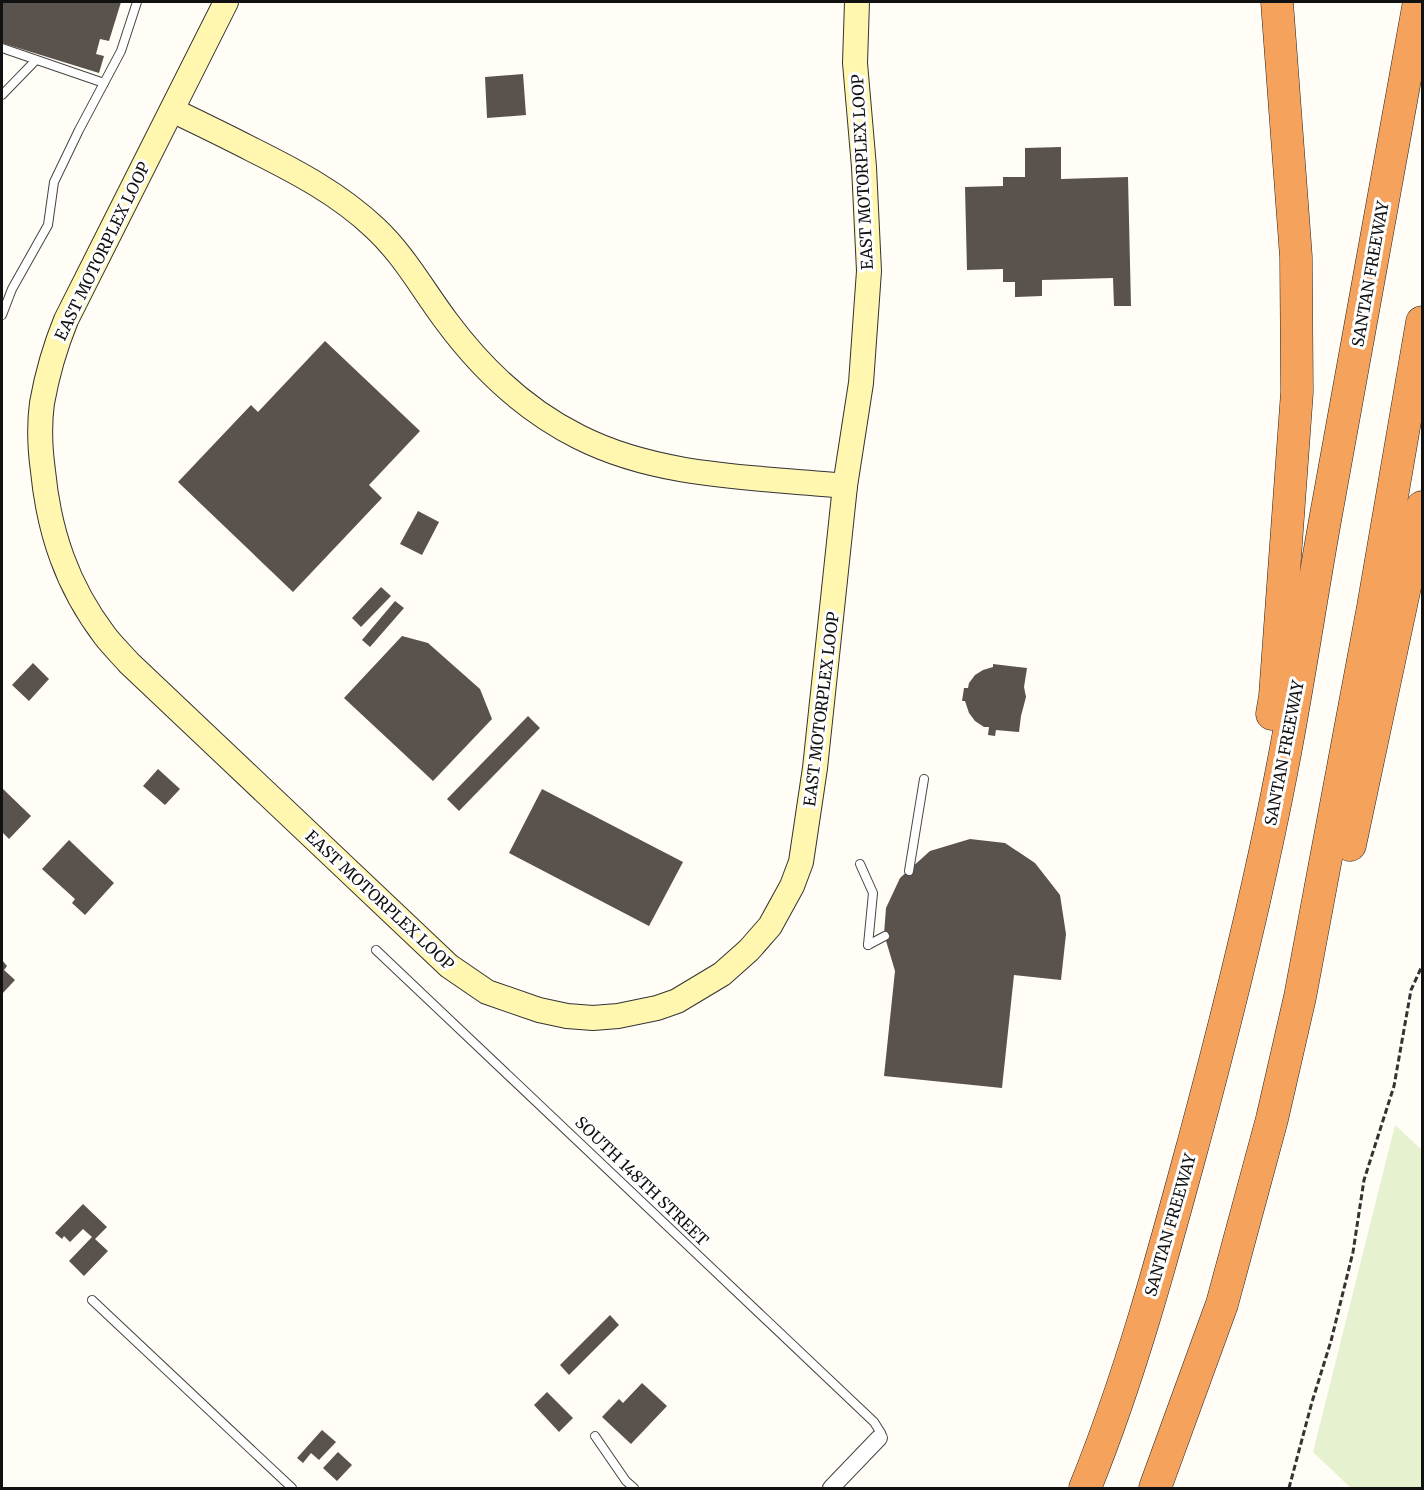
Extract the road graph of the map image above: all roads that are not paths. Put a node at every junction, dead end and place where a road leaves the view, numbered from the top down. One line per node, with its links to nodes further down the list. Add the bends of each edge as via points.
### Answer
1 (136, 2): 8 (lane, via 121,51)
2 (226, 2): 10 (street, EAST MOTORPLEX LOOP)
3 (857, 2): 13 (street, EAST MOTORPLEX LOOP, via 855,63 868,271 861,382)
4 (1277, 2): 18 (highway, via 1296,257 1297,392 1275,696 1256,816)
5 (1419, 2): 18 (highway, SANTAN FREEWAY, via 1284,763)
6 (2, 48): 7 (lane)
7 (36, 60): 8 (lane); 9 (lane)
8 (104, 83): 11 (lane, via 54,182 48,225)
9 (2, 95)
10 (172, 110): 13 (street, via 320,184 352,209 395,250 477,361 538,412 579,437 636,459 688,470); 13 (street, EAST MOTORPLEX LOOP, via 56,344 42,405 40,444 53,536 86,607 129,663 449,966 487,992 567,1016 618,1016 657,1008 722,974 770,926 792,886 804,846)
11 (2, 315)
12 (1422, 322): 21 (highway)
13 (845, 486)
14 (1422, 507): 21 (highway, via 1332,923)
15 (924, 779): 17 (lane)
16 (860, 864): 19 (lane, via 873,893 868,945)
17 (909, 871)
18 (1258, 885): 28 (highway, SANTAN FREEWAY, via 1173,1219 1106,1435)
19 (885, 936)
20 (376, 950): 24 (lane, SOUTH 148TH STREET, via 874,1422 881,1432)
21 (1300, 997): 29 (highway, via 1222,1304)
22 (92, 1300): 25 (lane)
23 (595, 1436): 26 (lane)
24 (879, 1438): 27 (street)
25 (292, 1488)
26 (634, 1488)
27 (831, 1488)
28 (1085, 1488)
29 (1155, 1488)

